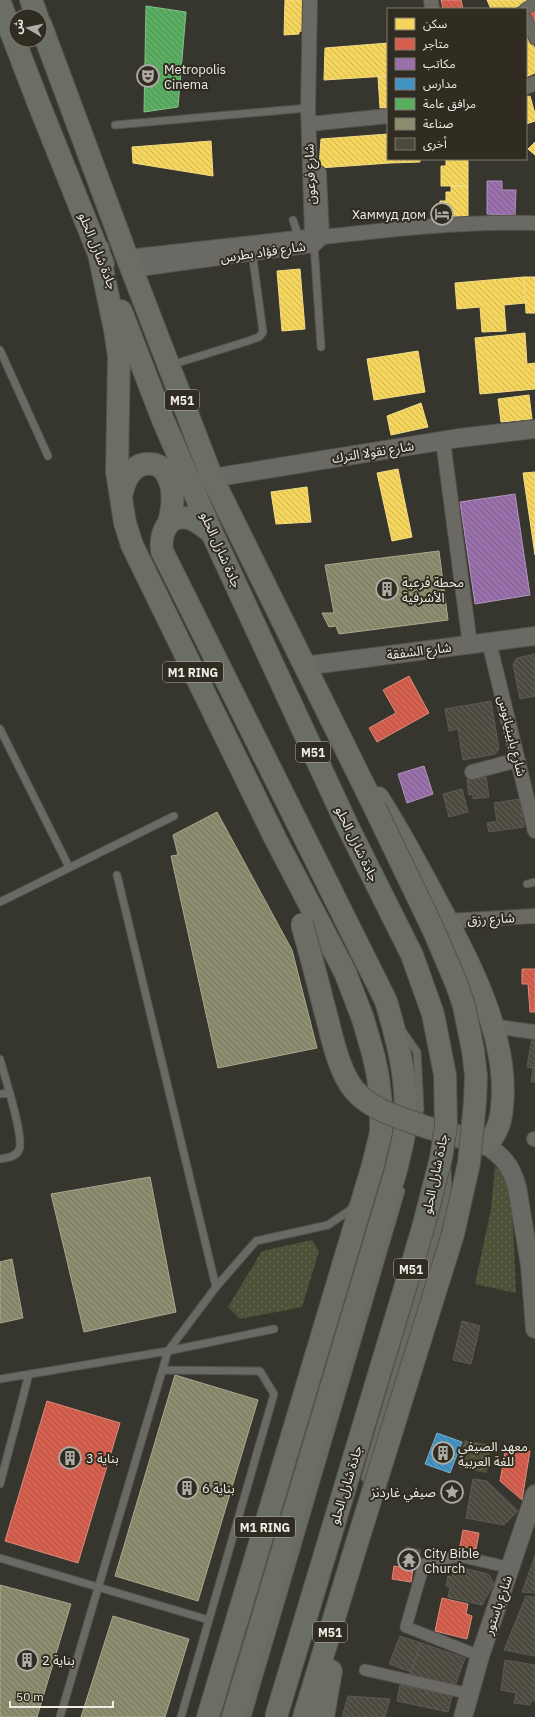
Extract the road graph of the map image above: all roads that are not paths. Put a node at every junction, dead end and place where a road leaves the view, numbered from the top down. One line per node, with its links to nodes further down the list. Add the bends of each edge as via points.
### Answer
1 (310, 0): 7 (street, شارع فرعون)
2 (318, 0): 9 (street, شارع فرعون)
3 (0, 3): 15 (highway, جادة شارل الحلو / M51)
4 (527, 21): 5 (street)
5 (535, 39)
6 (48, 45): 16 (highway, جادة شارل الحلو / M51)
7 (308, 108): 9 (street, شارع فرعون); 10 (lane)
8 (387, 116): 9 (street)
9 (313, 123): 13 (street, شارع فرعون)
10 (115, 125)
11 (293, 220): 13 (lane)
12 (535, 223): 13 (street, شارع فؤاد بطرس, via 421,225)
13 (312, 239): 14 (street, شارع فؤاد بطرس); 17 (lane, شارع فرعون)
14 (252, 248): 16 (street, شارع فؤاد بطرس); 19 (lane, via 263,332 248,342)
15 (98, 250): 24 (highway, M1 RING, via 119,356 117,472); 26 (highway, جادة شارل الحلو / M51, via 163,420)
16 (129, 264): 19 (highway, جادة شارل الحلو / M51)
17 (321, 347)
18 (0, 350): 22 (lane)
19 (168, 365): 23 (highway, جادة شارل الحلو / M51)
20 (535, 429): 21 (street, شارع نقولا الترك)
21 (443, 441): 23 (street, شارع نقولا الترك); 29 (street)
22 (48, 456)
23 (212, 478): 30 (highway, جادة شارل الحلو / M51)
24 (121, 500): 25 (highway, via 127,478 134,468 141,464 154,464 162,468 170,482 172,504); 37 (highway, M1 RING, via 139,562)
25 (169, 522): 26 (highway, via 180,517 188,518); 45 (highway, via 161,541 166,558)
26 (212, 532): 80 (highway, جادة شارل الحلو / M51, bridge, via 347,825 412,955 433,1014 445,1075 446,1125 441,1158 423,1228)
27 (535, 636): 28 (street, شارع الشفقة)
28 (489, 642): 29 (street, شارع الشفقة); 32 (street, شارع بابينيانوس)
29 (470, 644): 30 (street, شارع الشفقة)
30 (304, 666): 33 (highway, جادة شارل الحلو / M51)
31 (0, 729): 38 (lane)
32 (518, 760): 34 (street); 36 (street, شارع بابينيانوس)
33 (353, 765): 44 (highway, via 396,826); 67 (highway, جادة شارل الحلو / M51, bridge, via 434,931 457,985 464,1006 476,1076 469,1163 453,1234)
34 (472, 772)
35 (174, 816): 38 (lane)
36 (535, 827)
37 (276, 840): 51 (highway, bridge, via 336,1050 347,1080 360,1097 370,1104); 54 (highway, M1 RING, via 345,972 364,1019 382,1104 381,1132)
38 (69, 867): 42 (lane)
39 (117, 875): 56 (lane)
40 (535, 882): 41 (lane)
41 (527, 884)
42 (0, 902)
43 (535, 916): 44 (street, شارع رزق)
44 (447, 921): 46 (highway, via 471,970)
45 (390, 1013): 51 (lane, via 417,1052); 78 (highway, via 404,1073 404,1135 394,1178)
46 (492, 1026): 47 (street); 52 (highway, via 501,1059 504,1093 496,1131)
47 (535, 1032)
48 (0, 1059): 49 (lane)
49 (9, 1093): 50 (lane); 53 (lane, via 18,1129 19,1150 15,1155)
50 (0, 1094)
51 (419, 1128): 52 (highway); 63 (lane, via 436,1138 443,1150 448,1177 446,1200 417,1307)
52 (485, 1144): 58 (street, via 507,1162 518,1187 530,1265)
53 (0, 1159)
54 (373, 1165): 56 (lane, via 350,1210 328,1225 256,1241); 77 (highway, M1 RING)
55 (403, 1181): 79 (lane)
56 (216, 1288): 59 (lane)
57 (274, 1329): 59 (lane)
58 (535, 1329)
59 (168, 1350): 60 (lane); 61 (lane)
60 (162, 1370): 70 (lane); 71 (lane, via 260,1371 274,1394)
61 (29, 1374): 62 (lane); 64 (lane)
62 (0, 1379)
63 (365, 1478)
64 (0, 1484)
65 (535, 1494): 66 (street, شارع باستور)
66 (529, 1531): 69 (street, شارع باستور)
67 (356, 1546): 81 (highway, جادة شارل الحلو / M51); 82 (highway)
68 (0, 1558): 70 (lane)
69 (511, 1568): 72 (street, شارع باستور); 72 (street, via 459,1556 424,1564 406,1627)
70 (98, 1587): 71 (lane); 75 (lane)
71 (209, 1620): 76 (lane)
72 (480, 1656): 74 (street, شارع باستور)
73 (364, 1670): 74 (street)
74 (470, 1694): 83 (street, شارع باستور)
75 (60, 1717)
76 (181, 1717)
77 (208, 1717)
78 (234, 1717)
79 (247, 1717)
80 (276, 1717)
81 (304, 1717)
82 (323, 1717)
83 (464, 1717)

